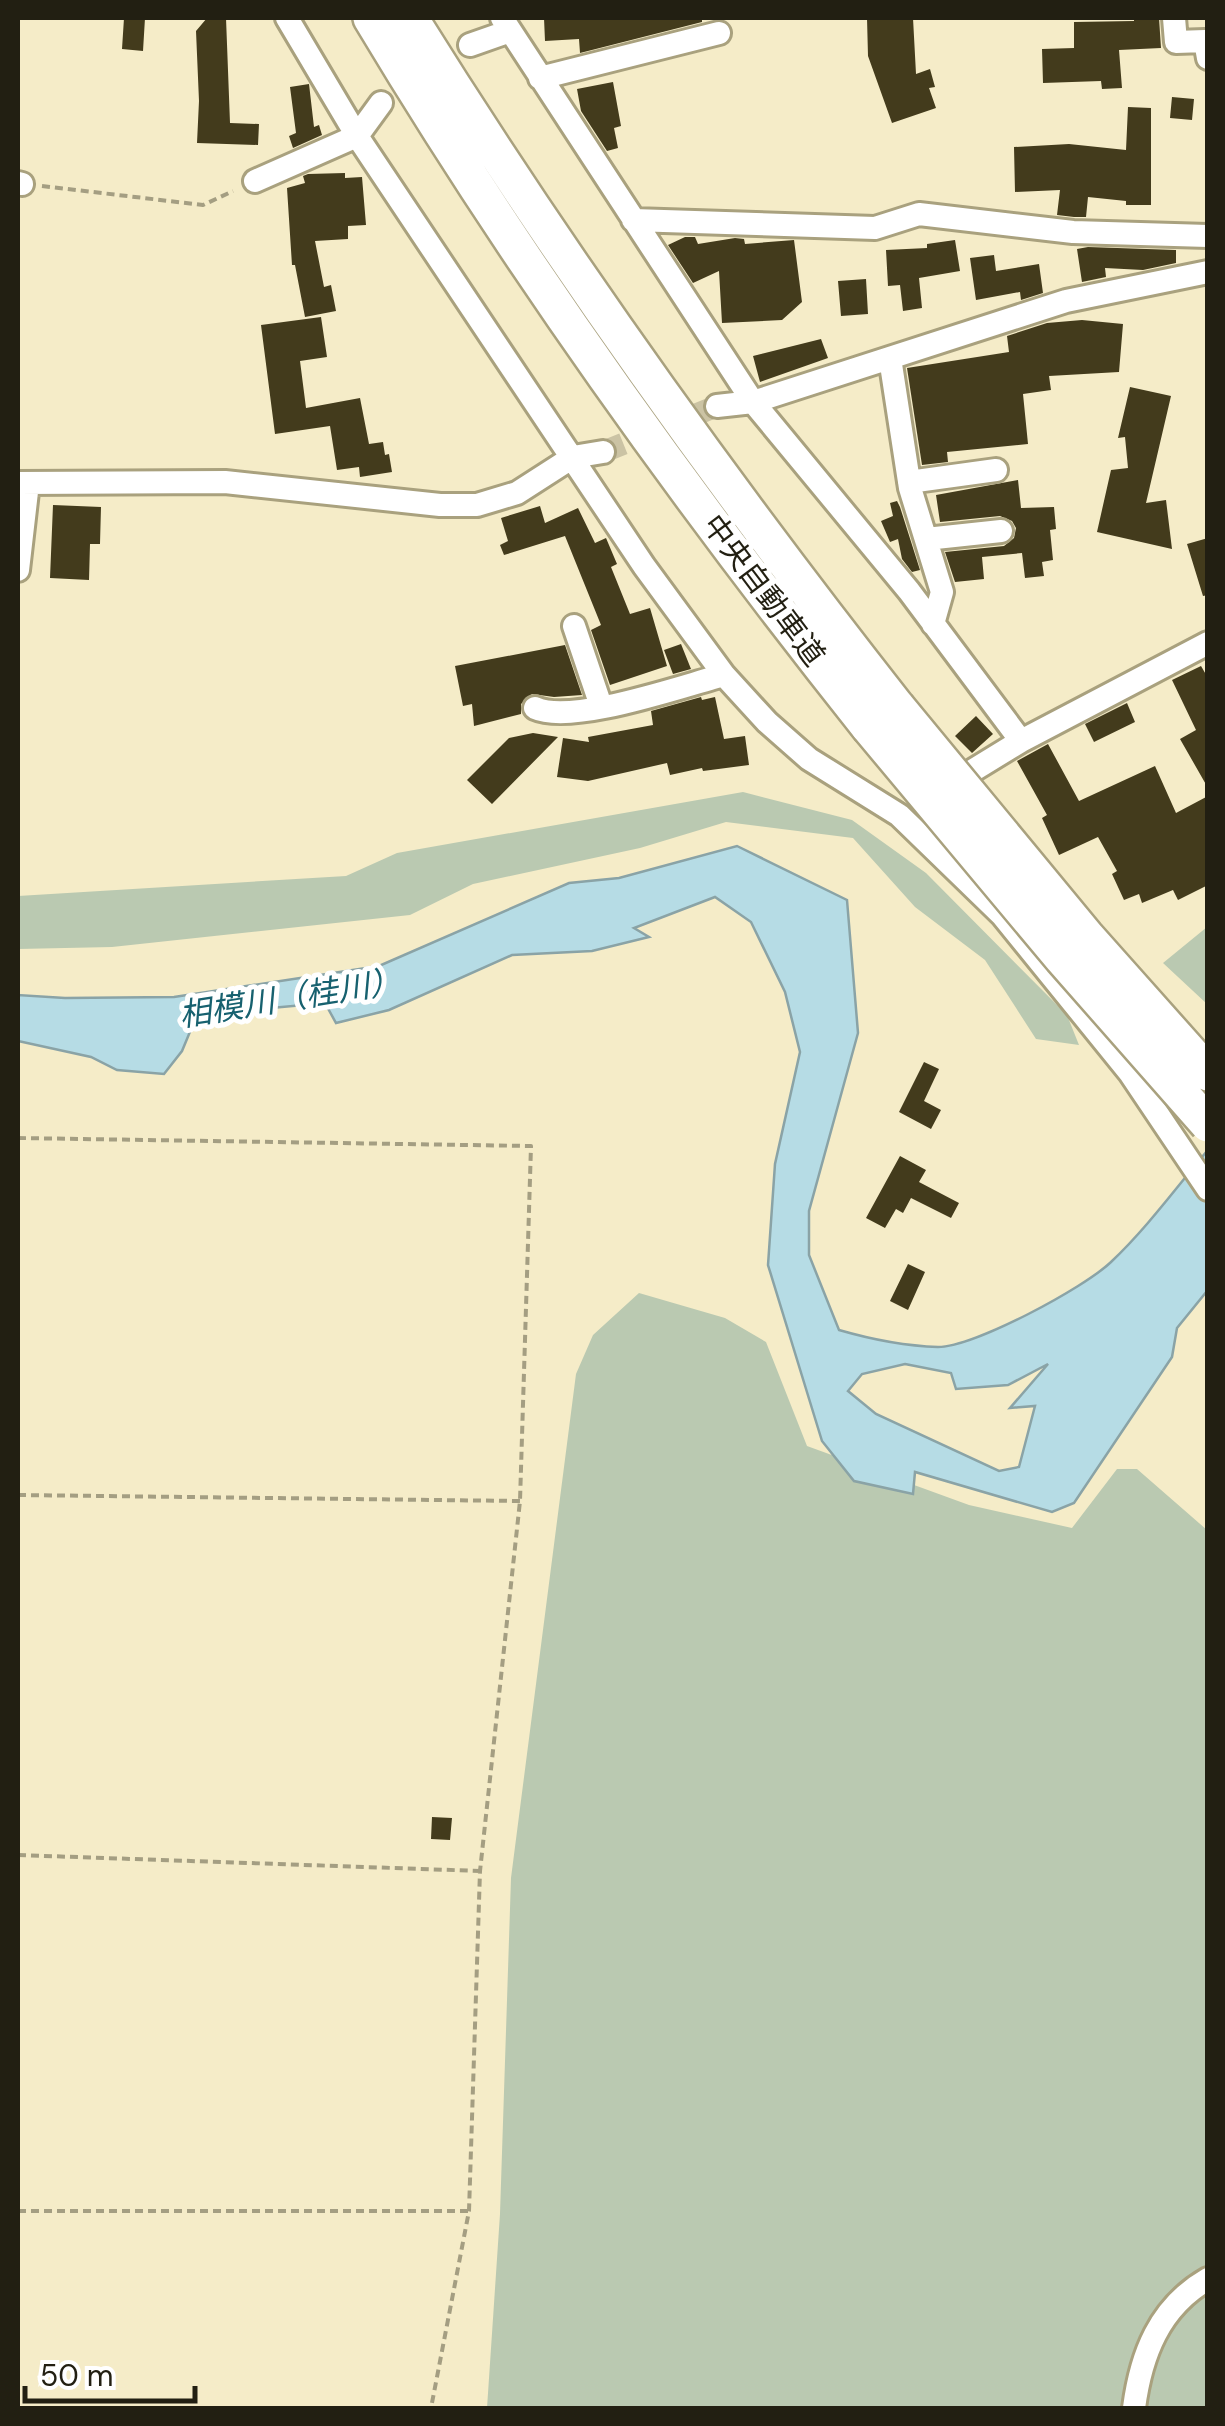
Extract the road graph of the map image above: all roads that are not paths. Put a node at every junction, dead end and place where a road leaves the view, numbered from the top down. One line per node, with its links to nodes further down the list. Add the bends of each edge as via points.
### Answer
1 (288, 18): 11 (street)
2 (410, 18): 33 (highway, 中央自動車道)
3 (1174, 18): 8 (street, via 1176,42 1205,41)
4 (372, 19): 33 (highway, 中央自動車道, via 566,319 758,584)
5 (506, 24): 7 (street); 9 (street)
6 (719, 33): 9 (street)
7 (470, 44)
8 (1208, 58)
9 (540, 78): 13 (street)
10 (381, 104): 11 (street)
11 (357, 136): 12 (street); 20 (street)
12 (255, 182)
13 (634, 220): 14 (street, via 875,228 919,214 1073,232); 17 (street)
14 (1208, 236)
15 (1208, 272): 16 (street, via 1066,300)
16 (890, 358): 17 (street); 22 (street)
17 (752, 402): 18 (street); 27 (street)
18 (717, 406)
19 (603, 452): 20 (street)
20 (573, 457): 23 (street, via 518,492 477,505 225,482); 30 (street)
21 (996, 470): 22 (street)
22 (908, 482): 25 (street)
23 (23, 483): 26 (street)
24 (1000, 532): 25 (street)
25 (926, 539): 27 (street, via 942,592)
26 (18, 570)
27 (933, 624): 34 (street)
28 (574, 626): 31 (street)
29 (1208, 643): 34 (street)
30 (724, 675): 31 (street); 35 (street, via 809,759)
31 (601, 706): 32 (street, via 561,715)
32 (535, 708)
33 (883, 717): 36 (highway, 中央自動車道, bridge); 37 (highway, 中央自動車道, bridge, via 1062,958)
34 (1021, 741): 35 (street)
35 (898, 815): 38 (street, via 1002,915 1130,1073)
36 (1208, 1073)
37 (1208, 1124)
38 (1208, 1190)
39 (1208, 2279): 40 (street, via 1185,2292 1149,2341)
40 (1134, 2408)

